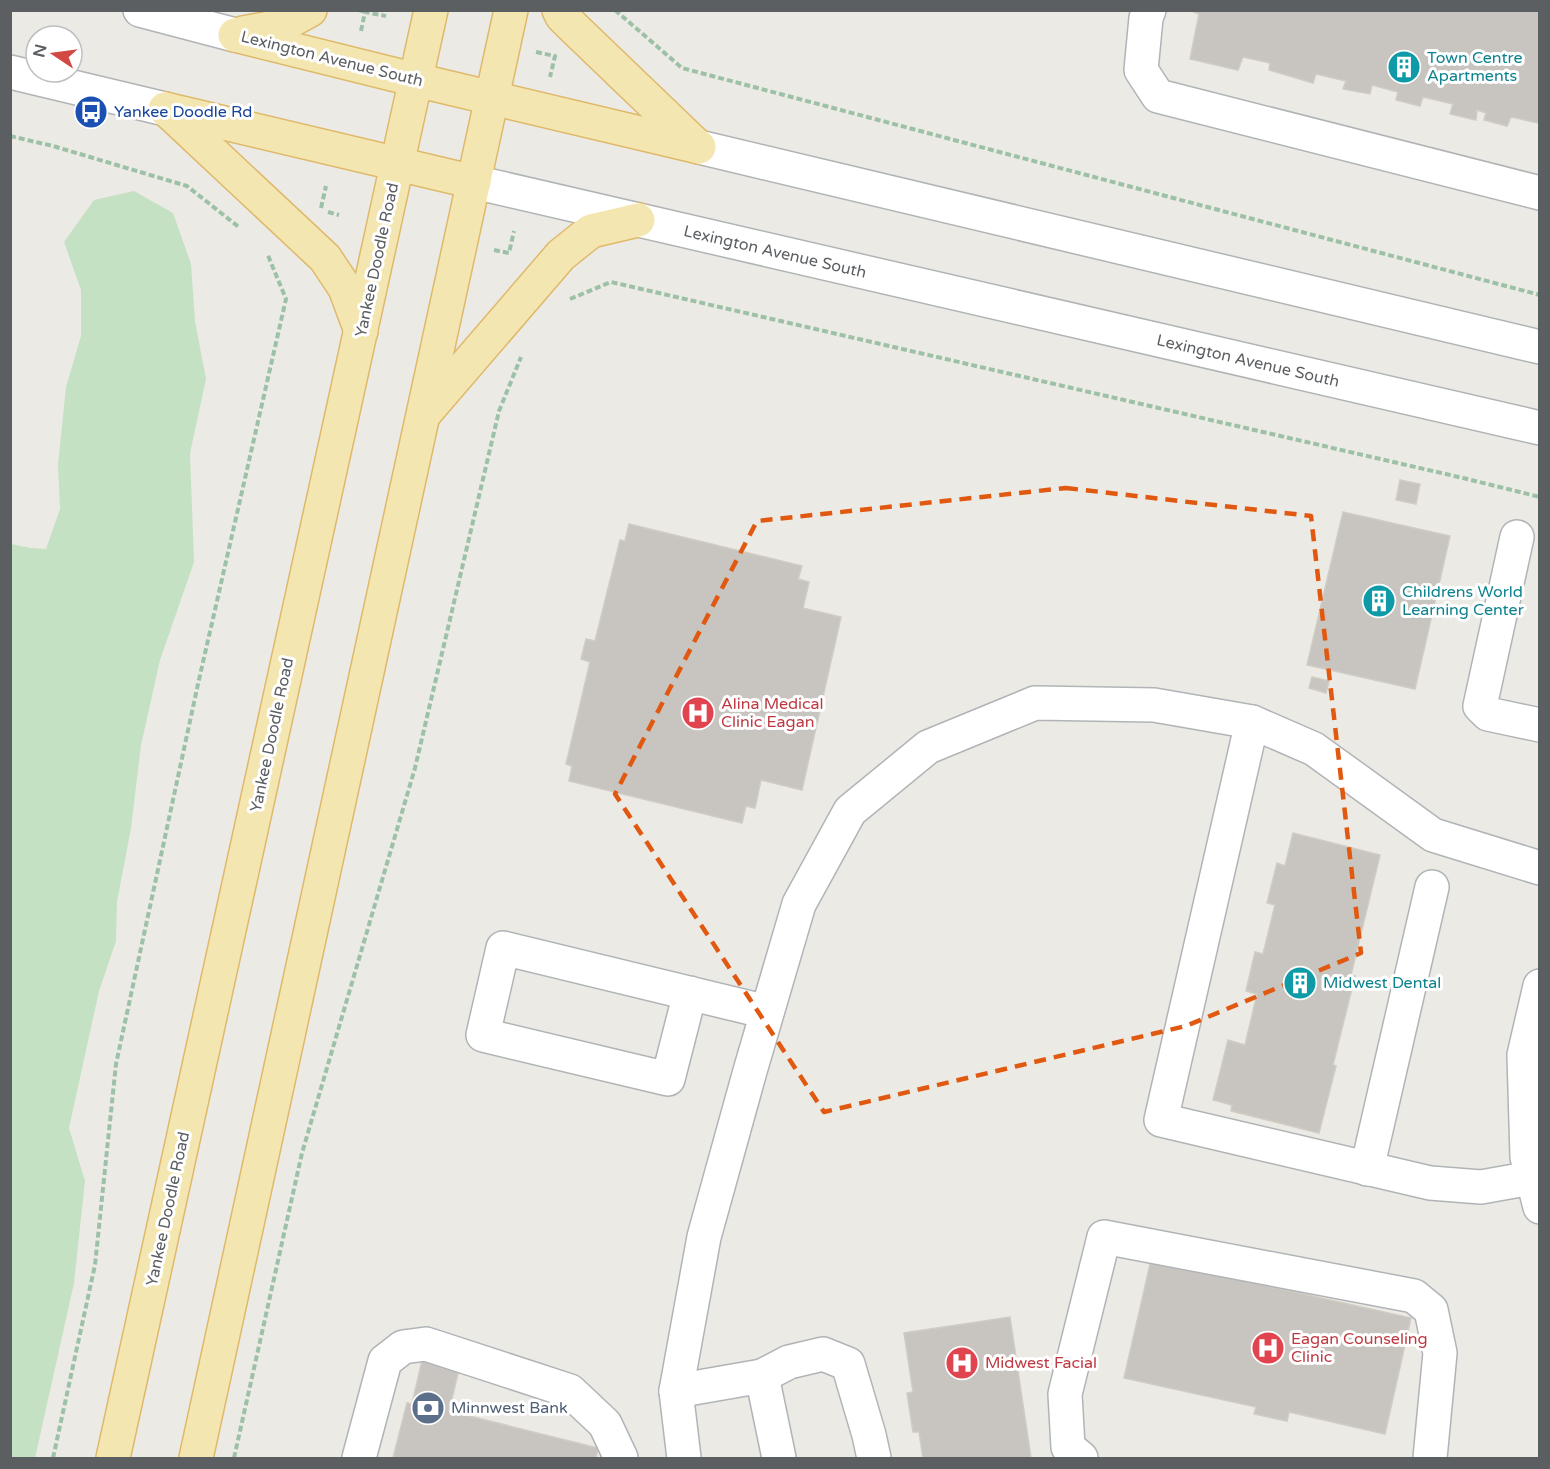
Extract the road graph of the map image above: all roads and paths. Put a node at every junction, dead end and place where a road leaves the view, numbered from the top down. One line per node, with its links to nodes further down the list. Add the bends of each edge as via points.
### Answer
1 (140, 10): 11 (street, Lexington Avenue South)
2 (310, 10): 11 (main road, via 280,26)
3 (359, 10): 9 (path)
4 (431, 10): 15 (main road, Yankee Doodle Road)
5 (511, 10): 17 (main road)
6 (559, 10): 20 (main road)
7 (615, 10): 31 (path, via 682,68)
8 (1149, 10): 24 (street, via 1141,70 1158,96)
9 (365, 12): 10 (path); 12 (path)
10 (386, 16)
11 (235, 34): 15 (main road, Lexington Avenue South)
12 (359, 38)
13 (530, 50): 16 (path, via 555,56)
14 (10, 72): 18 (street, Lexington Avenue South)
15 (416, 80): 17 (main road, Lexington Avenue South); 21 (main road, Yankee Doodle Road)
16 (549, 83)
17 (492, 98): 20 (main road, Lexington Avenue South); 22 (main road)
18 (165, 109): 21 (main road, Lexington Avenue South); 33 (main road, via 325,258 345,288)
19 (10, 136): 27 (path, via 187,186)
20 (699, 147): 34 (street, Lexington Avenue South)
21 (398, 165): 22 (main road, Lexington Avenue South); 33 (main road, Yankee Doodle Road)
22 (474, 182): 26 (street, Lexington Avenue South); 36 (main road)
23 (326, 186): 25 (path, via 320,211)
24 (1539, 193)
25 (339, 215)
26 (638, 220): 36 (main road, via 591,231 561,255); 37 (street, Lexington Avenue South)
27 (240, 228)
28 (514, 231): 29 (path, via 509,253)
29 (485, 247)
30 (266, 250): 51 (path, via 286,299 116,1064 95,1265)
31 (1539, 296)
32 (564, 307): 38 (path, via 571,299 611,282)
33 (361, 331): 52 (main road, Yankee Doodle Road)
34 (1539, 347)
35 (522, 355): 54 (path, via 499,411 415,768 302,1153)
36 (422, 417): 53 (main road)
37 (1539, 428)
38 (1539, 497)
39 (1517, 537): 41 (street, via 1480,706 1488,714)
40 (1252, 722): 42 (street, via 1314,748 1433,835); 46 (street, via 1154,705 1035,703 928,747 850,811 799,904); 47 (street, via 1161,1120)
41 (1539, 725)
42 (1539, 868)
43 (1432, 887): 47 (street)
44 (1539, 986): 48 (street, via 1524,1055 1527,1157)
45 (690, 993): 45 (street, via 503,948 483,1035 668,1079); 46 (street)
46 (767, 1012): 50 (street, via 704,1237)
47 (1368, 1168): 48 (street, via 1430,1183)
48 (1536, 1192)
49 (762, 1376): 50 (street); 58 (street); 59 (street, via 789,1362 823,1354 848,1364)
50 (676, 1391): 57 (street)
51 (53, 1458)
52 (113, 1458)
53 (196, 1458)
54 (234, 1458)
55 (359, 1458): 56 (street, via 385,1361 403,1347 426,1344 570,1391 605,1424)
56 (621, 1458)
57 (684, 1458)
58 (779, 1458)
59 (874, 1458)
60 (1081, 1458): 61 (street, via 1068,1447 1065,1394 1104,1237 1414,1296 1431,1310 1440,1353)
61 (1430, 1458)

